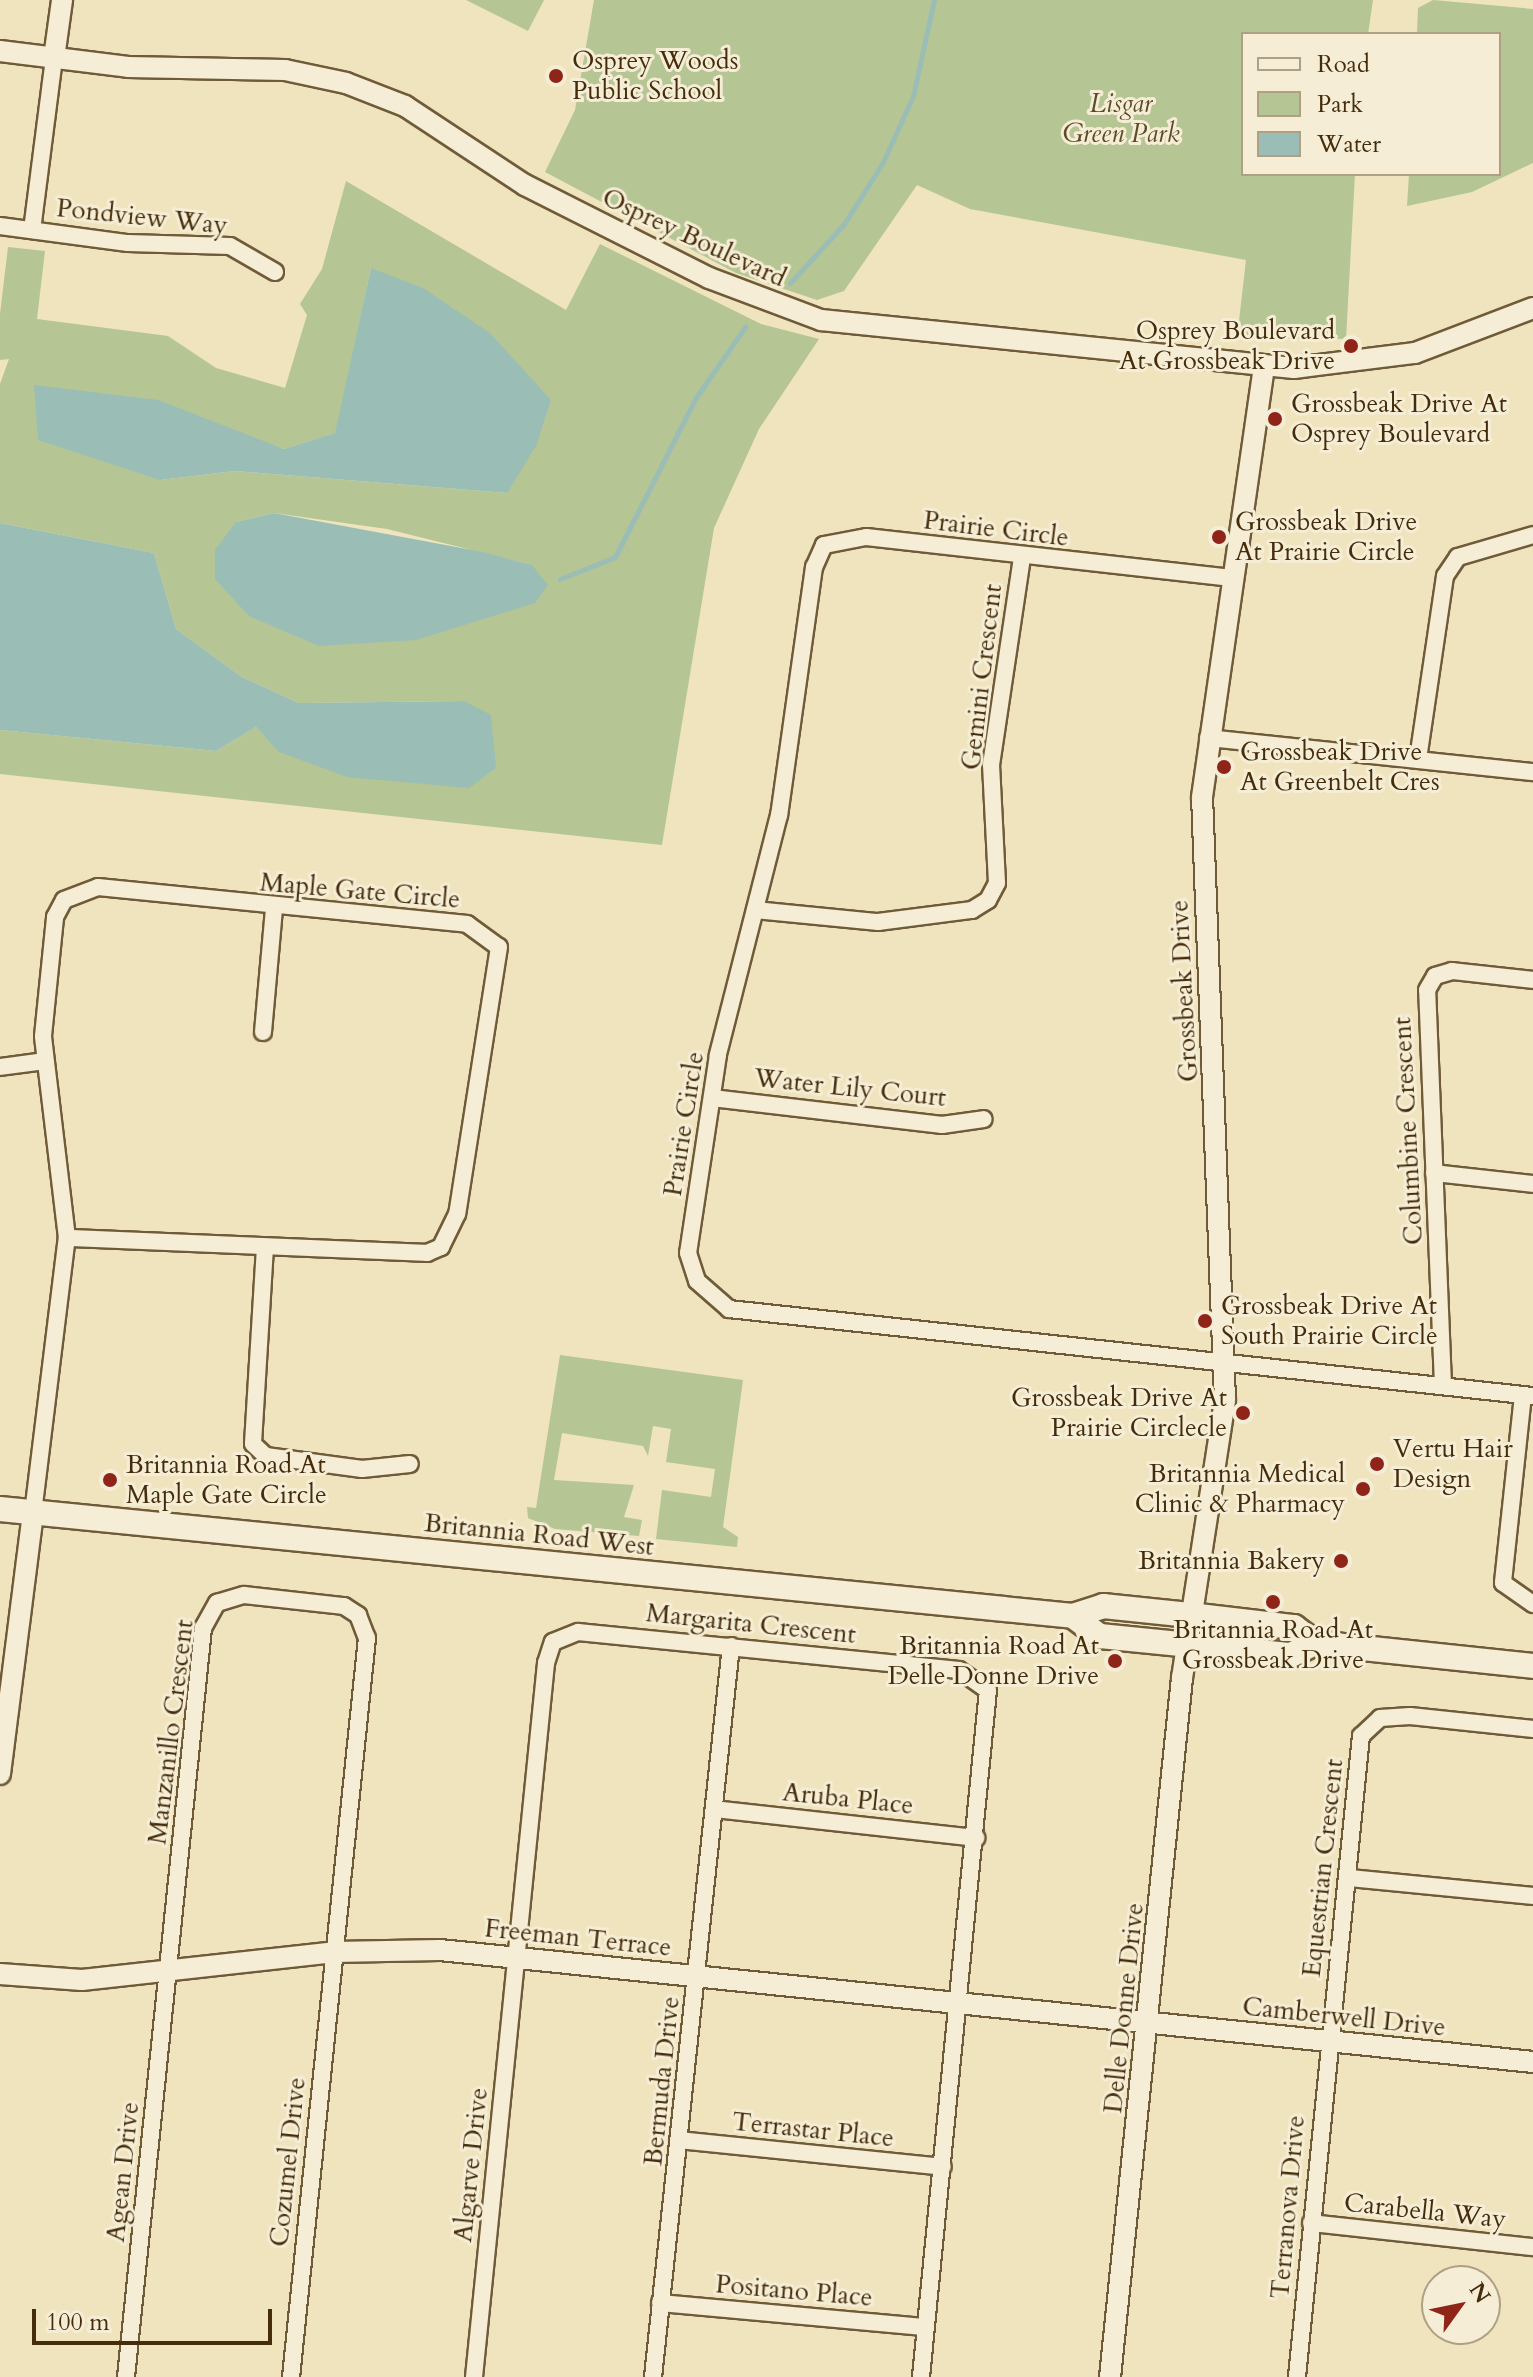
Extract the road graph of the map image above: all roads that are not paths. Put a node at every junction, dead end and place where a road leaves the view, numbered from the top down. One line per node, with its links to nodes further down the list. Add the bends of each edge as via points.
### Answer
1 (62, 0): 3 (street)
2 (0, 51): 3 (street, Osprey Boulevard)
3 (54, 58): 5 (street); 8 (street, Osprey Boulevard, via 285,70 369,91 421,115 525,185 741,294 807,316)
4 (0, 226): 5 (street, Pondview Way)
5 (32, 230): 6 (street, Pondview Way, via 230,246)
6 (275, 272)
7 (1533, 308): 8 (street, Osprey Boulevard, via 1415,353)
8 (1264, 367): 11 (street, Grossbeak Drive)
9 (1533, 535): 13 (street, via 1458,557 1445,576)
10 (1022, 557): 11 (street, Prairie Circle); 16 (street, Prairie Circle, via 866,537 824,545 814,567 779,815); 16 (street, Gemini Crescent, via 991,765 997,883 988,900 972,910 878,922)
11 (1232, 578): 12 (street, Grossbeak Drive)
12 (1208, 738): 13 (street); 27 (street, Grossbeak Drive, via 1203,808)
13 (1418, 759): 14 (street)
14 (1533, 772)
15 (274, 908): 18 (street); 19 (street, Maple Gate Circle, via 98,887 64,900 55,917); 26 (street, Maple Gate Circle, via 467,924 487,932 501,960 450,1235 427,1253)
16 (755, 910): 21 (street, Prairie Circle)
17 (1533, 980): 23 (street, Columbine Crescent, via 1452,971 1435,976 1427,990)
18 (263, 1032)
19 (45, 1061): 20 (street); 25 (street, Maple Gate Circle, via 58,1126)
20 (0, 1067)
21 (712, 1098): 22 (street, Water Lily Court, via 942,1125); 27 (street, Prairie Circle, via 688,1253 697,1281 717,1303)
22 (984, 1119)
23 (1434, 1173): 24 (street); 28 (street, Columbine Crescent)
24 (1533, 1184)
25 (67, 1238): 26 (street, Maple Gate Circle); 32 (street, Maple Gate Circle)
26 (265, 1247): 30 (street, via 253,1444 266,1456 362,1469)
27 (1224, 1364): 28 (street, Prairie Circle); 34 (street, Grossbeak Drive)
28 (1443, 1385): 29 (street, Prairie Circle)
29 (1528, 1395): 33 (street, via 1503,1583)
30 (410, 1464)
31 (0, 1509): 32 (main road, Britannia Road West)
32 (33, 1513): 35 (main road, Britannia Road West); 41 (street)
33 (1533, 1604)
34 (1190, 1615): 35 (main road, Britannia Road West, via 1103,1606); 36 (main road, Britannia Road West, via 1294,1627); 37 (street, Delle Donne Drive)
35 (1073, 1616): 37 (main road, Britannia Road West, via 1100,1636)
36 (1315, 1643): 37 (main road, Britannia Road West, via 1291,1655); 39 (main road, Britannia Road West)
37 (1186, 1644): 52 (street, Delle Donne Drive)
38 (731, 1646): 42 (street, Bermuda Drive); 43 (street, Margarita Crescent, via 959,1670 982,1680 992,1705); 47 (street, Margarita Crescent, via 578,1632 553,1642)
39 (1533, 1666)
40 (1533, 1729): 44 (street, Equestrian Crescent, via 1380,1718 1361,1736)
41 (0, 1774)
42 (714, 1809): 43 (street, Aruba Place); 50 (street, Bermuda Drive)
43 (976, 1838): 51 (street, Margarita Crescent)
44 (1350, 1878): 45 (street); 53 (street, Equestrian Crescent)
45 (1533, 1896)
46 (334, 1952): 47 (street, Freeman Terrace, via 390,1947); 48 (street, Freeman Terrace); 48 (street, Manzanillo Crescent, via 364,1626 344,1606 244,1595 217,1603 203,1628); 62 (street, Cozumel Drive)
47 (515, 1957): 50 (street, Freeman Terrace); 63 (street, Algarve Drive)
48 (168, 1971): 49 (street, Freeman Terrace, via 82,1980); 61 (street, Agean Drive)
49 (0, 1974)
50 (697, 1976): 51 (street, Freeman Terrace); 55 (street, Bermuda Drive)
51 (959, 2004): 52 (street, Freeman Terrace); 56 (street)
52 (1150, 2023): 53 (street, Camberwell Drive); 66 (street, Delle Donne Drive)
53 (1328, 2041): 54 (street, Camberwell Drive); 57 (street, Terranova Drive)
54 (1533, 2062)
55 (679, 2140): 56 (street, Terrastar Place); 59 (street, Bermuda Drive)
56 (943, 2167): 60 (street)
57 (1311, 2223): 58 (street, Carabella Way); 67 (street, Terranova Drive)
58 (1533, 2247)
59 (660, 2303): 60 (street, Positano Place); 64 (street, Bermuda Drive)
60 (924, 2327): 65 (street)
61 (126, 2377)
62 (291, 2377)
63 (474, 2377)
64 (653, 2377)
65 (921, 2377)
66 (1110, 2377)
67 (1297, 2377)

